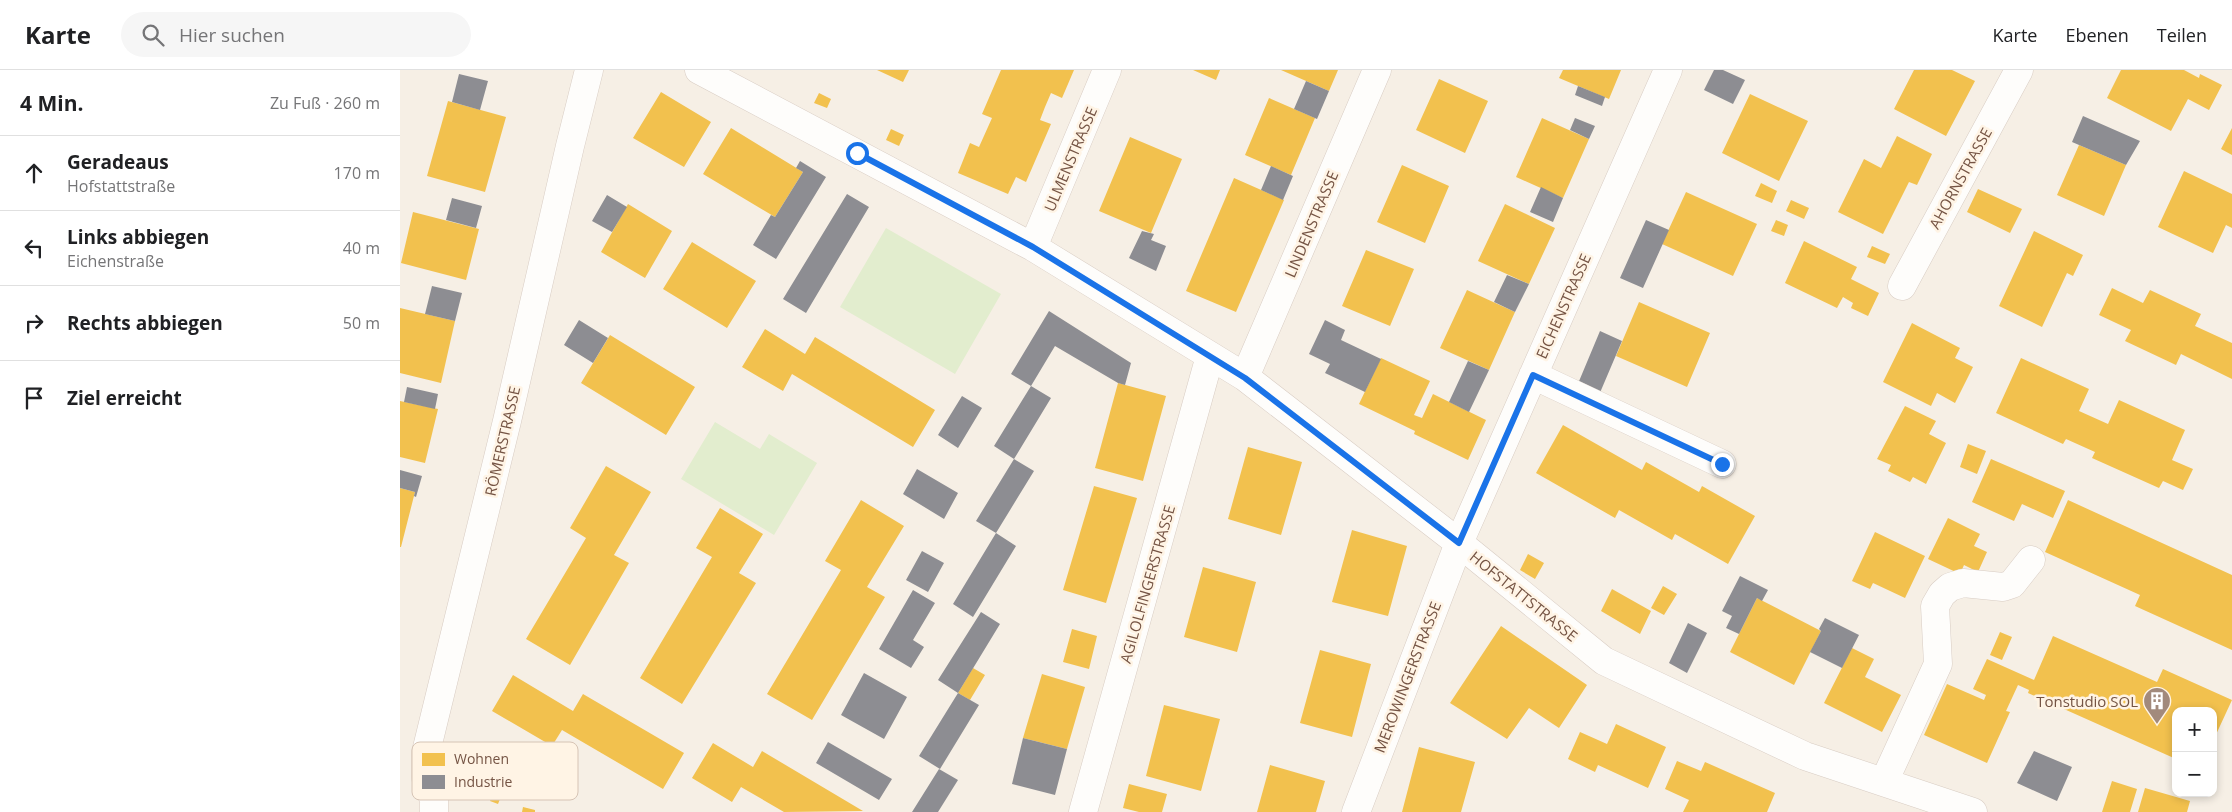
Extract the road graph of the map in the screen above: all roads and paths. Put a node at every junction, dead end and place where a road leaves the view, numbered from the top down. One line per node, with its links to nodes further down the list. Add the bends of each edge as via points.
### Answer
1 (589, 70): 15 (street, RÖMERSTRASSE)
2 (1107, 70): 7 (street, ULMENSTRASSE)
3 (1376, 70): 11 (street, LINDENSTRASSE)
4 (1668, 70): 10 (street, EICHENSTRASSE)
5 (2019, 70): 8 (street, AHORNSTRASSE)
6 (712, 73): 7 (street, HOFSTATTSTRASSE)
7 (1033, 247): 9 (street, HOFSTATTSTRASSE)
8 (1902, 286)
9 (1210, 356): 11 (street, HOFSTATTSTRASSE); 17 (street, AGILOLFINGERSTRASSE)
10 (1533, 375): 12 (street); 13 (street, EICHENSTRASSE)
11 (1245, 378): 13 (street, HOFSTATTSTRASSE)
12 (1722, 464)
13 (1459, 543): 16 (street, HOFSTATTSTRASSE, via 1604,661 1805,756); 18 (street, MEROWINGERSTRASSE)
14 (2030, 560): 16 (street, via 2012,584 2003,587 1964,583 1942,594 1935,606 1938,664)
15 (428, 742)
16 (1884, 782): 19 (street, HOFSTATTSTRASSE)
17 (1083, 812)
18 (1356, 812)
19 (1973, 812)

